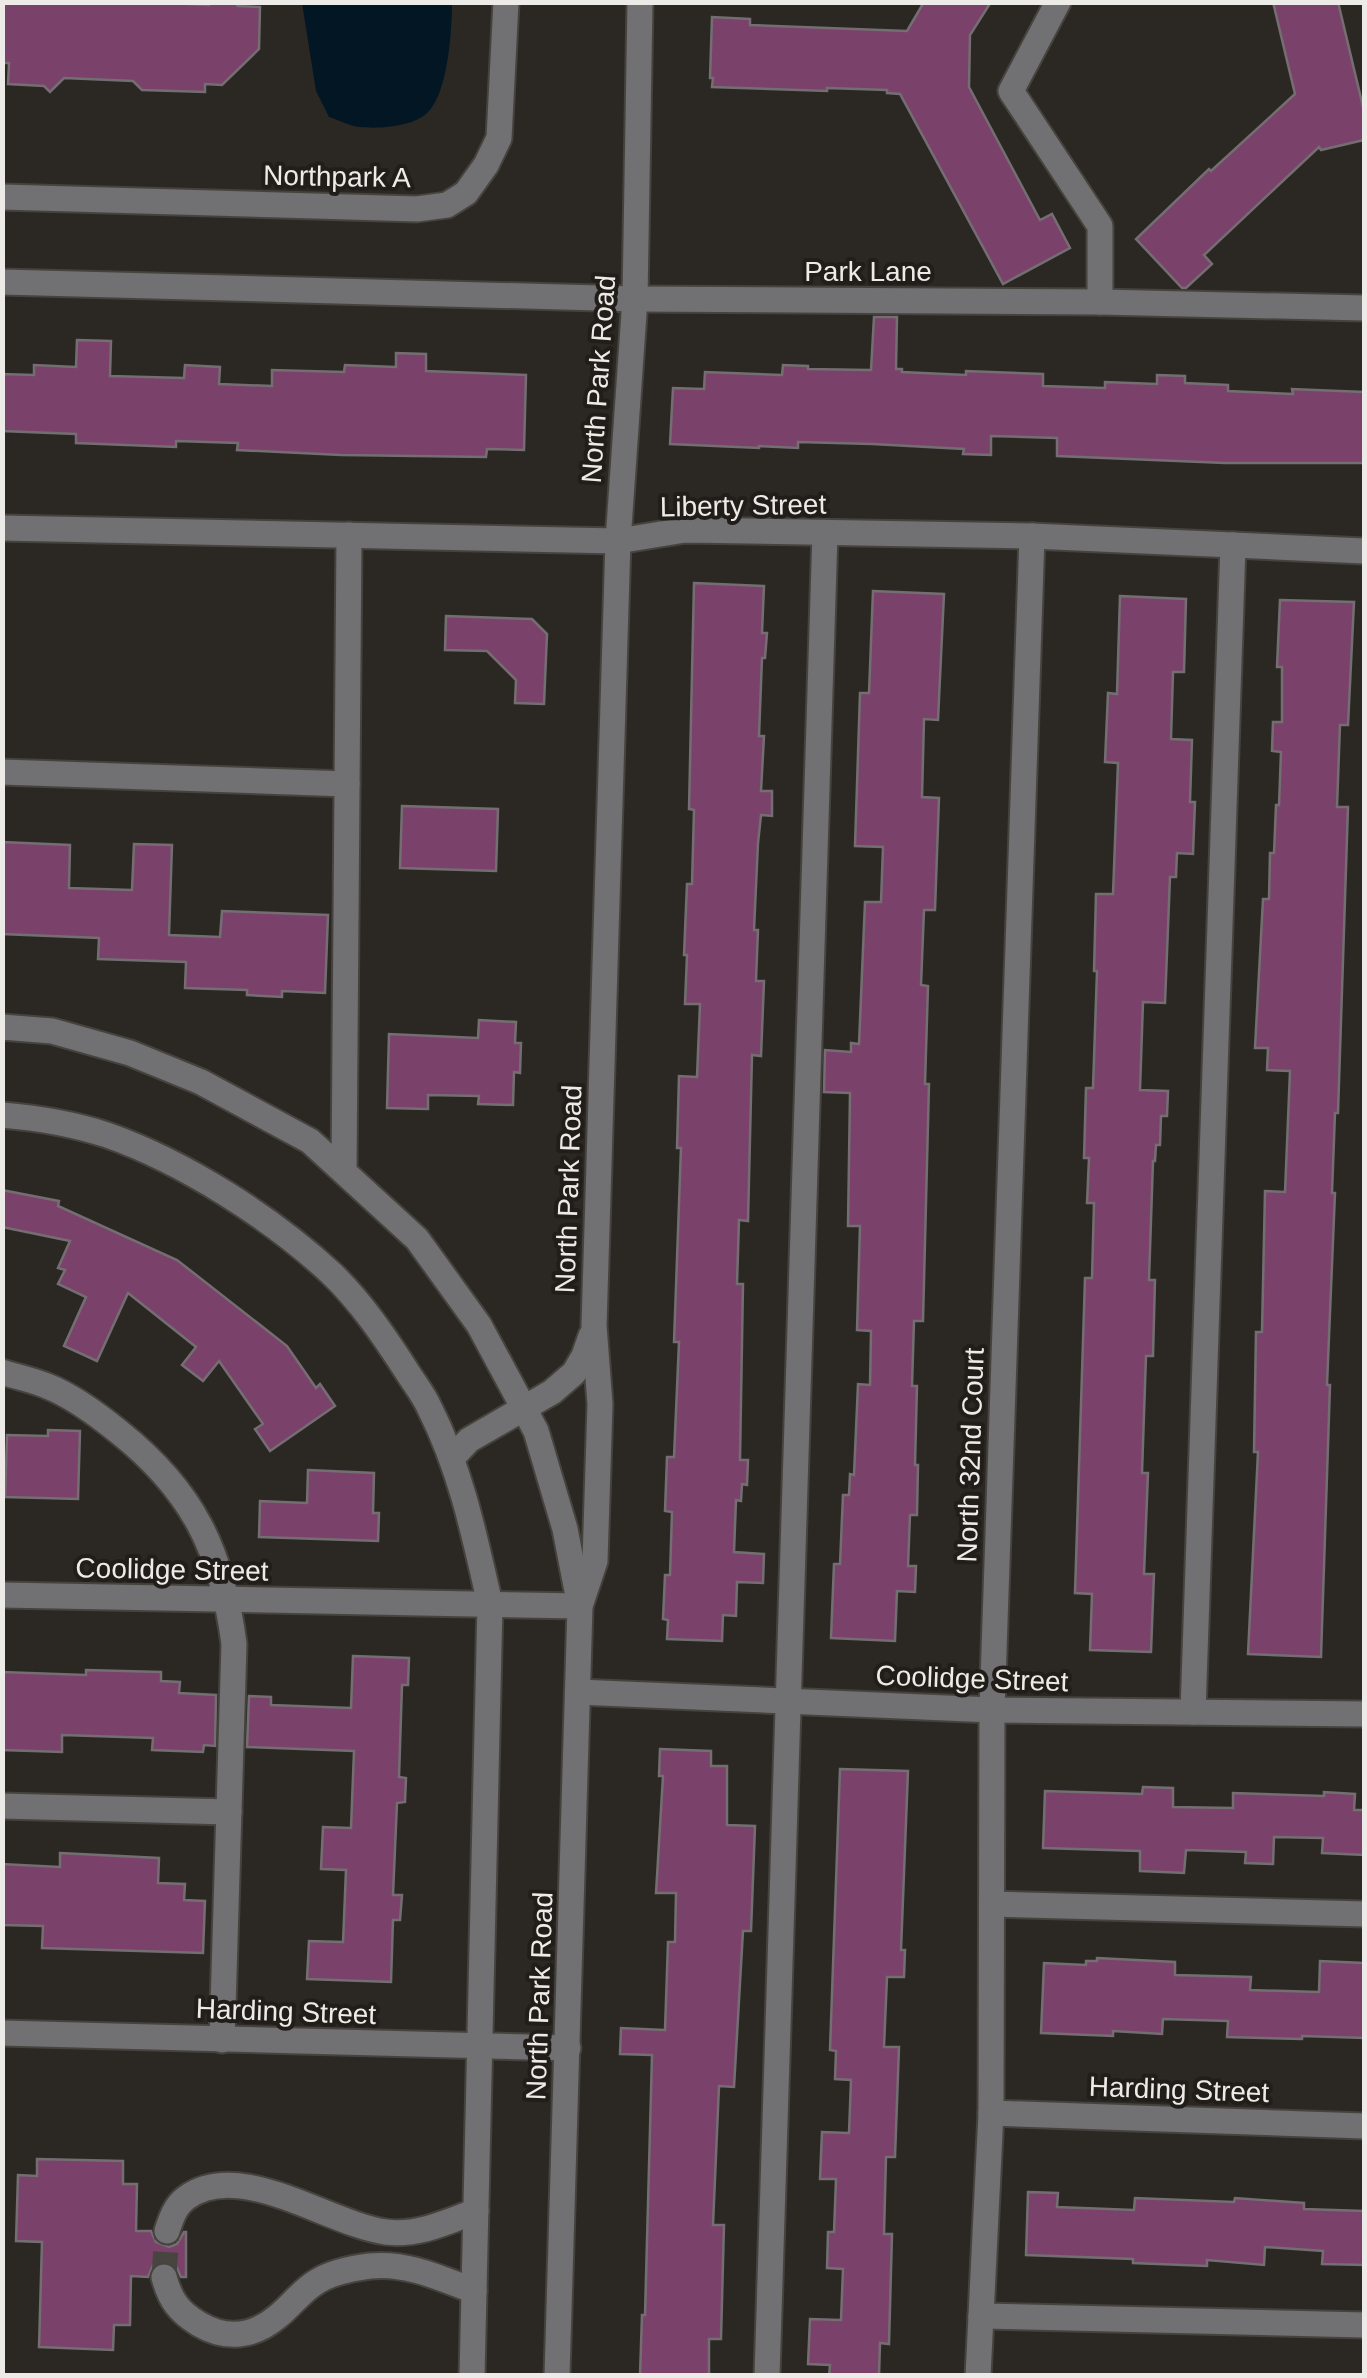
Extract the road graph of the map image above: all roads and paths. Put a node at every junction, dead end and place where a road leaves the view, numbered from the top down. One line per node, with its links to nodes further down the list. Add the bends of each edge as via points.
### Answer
1 (506, 2): 4 (street, Northpark A, via 499,138 466,193 448,205)
2 (640, 2): 6 (street, North Park Road)
3 (1058, 2): 7 (street, via 1011,92 1100,226)
4 (2, 197)
5 (2, 282): 6 (street, Park Lane)
6 (635, 299): 7 (street, Park Lane); 13 (street, North Park Road)
7 (1100, 302): 8 (street, Park Lane)
8 (1364, 308)
9 (2, 528): 11 (street, Liberty Street)
10 (825, 532): 12 (street, Liberty Street); 13 (street, Liberty Street, via 685,530); 30 (street)
11 (349, 535): 13 (street, Liberty Street); 17 (street)
12 (1032, 536): 14 (street, Liberty Street); 31 (street, North 32nd Court)
13 (618, 541): 21 (street, North Park Road)
14 (1233, 545): 15 (street, Liberty Street); 32 (street)
15 (1364, 551)
16 (2, 772): 17 (street)
17 (347, 784): 20 (street)
18 (2, 1026): 20 (street, via 52,1031 201,1082 310,1141)
19 (2, 1115): 24 (street, North Park Road, via 106,1135 179,1166 271,1223 362,1307 429,1406)
20 (344, 1172): 23 (street, via 417,1239 479,1325)
21 (594, 1326): 23 (street, via 574,1373); 28 (street, North Park Road, via 600,1404 595,1561)
22 (2, 1372): 26 (street, via 49,1386 145,1453 200,1522)
23 (523, 1408): 24 (street); 28 (street, via 536,1430 565,1529)
24 (452, 1458): 27 (street, North Park Road)
25 (2, 1596): 26 (street, Coolidge Street)
26 (228, 1600): 27 (street, Coolidge Street); 35 (street, via 234,1644)
27 (490, 1604): 28 (street, Coolidge Street); 40 (street, North Park Road)
28 (580, 1606): 29 (street, North Park Road)
29 (578, 1692): 30 (street, Coolidge Street); 41 (street, North Park Road)
30 (786, 1701): 31 (street, Coolidge Street); 52 (street)
31 (992, 1710): 32 (street, Coolidge Street); 36 (street, North 32nd Court)
32 (1194, 1712): 33 (street, Coolidge Street)
33 (1364, 1714)
34 (2, 1806): 35 (street)
35 (229, 1812): 39 (street)
36 (992, 1904): 37 (street); 42 (street, North 32nd Court)
37 (1364, 1914)
38 (2, 2034): 39 (street, Harding Street)
39 (222, 2040): 40 (street, Harding Street)
40 (480, 2046): 41 (street, Harding Street); 44 (street, North Park Road)
41 (568, 2048): 51 (street, North Park Road)
42 (991, 2113): 43 (street, Harding Street); 48 (street, North 32nd Court)
43 (1364, 2126)
44 (476, 2211): 45 (street, via 423,2231 386,2232 258,2189 221,2186 183,2199); 47 (street, North Park Road)
45 (167, 2231)
46 (164, 2277): 47 (street, via 182,2314 222,2335 248,2334 276,2319 319,2280 368,2266 398,2266)
47 (474, 2291): 50 (street, North Park Road)
48 (981, 2316): 49 (street); 53 (street, North 32nd Court)
49 (1364, 2325)
50 (472, 2376)
51 (557, 2376)
52 (767, 2376)
53 (978, 2376)

